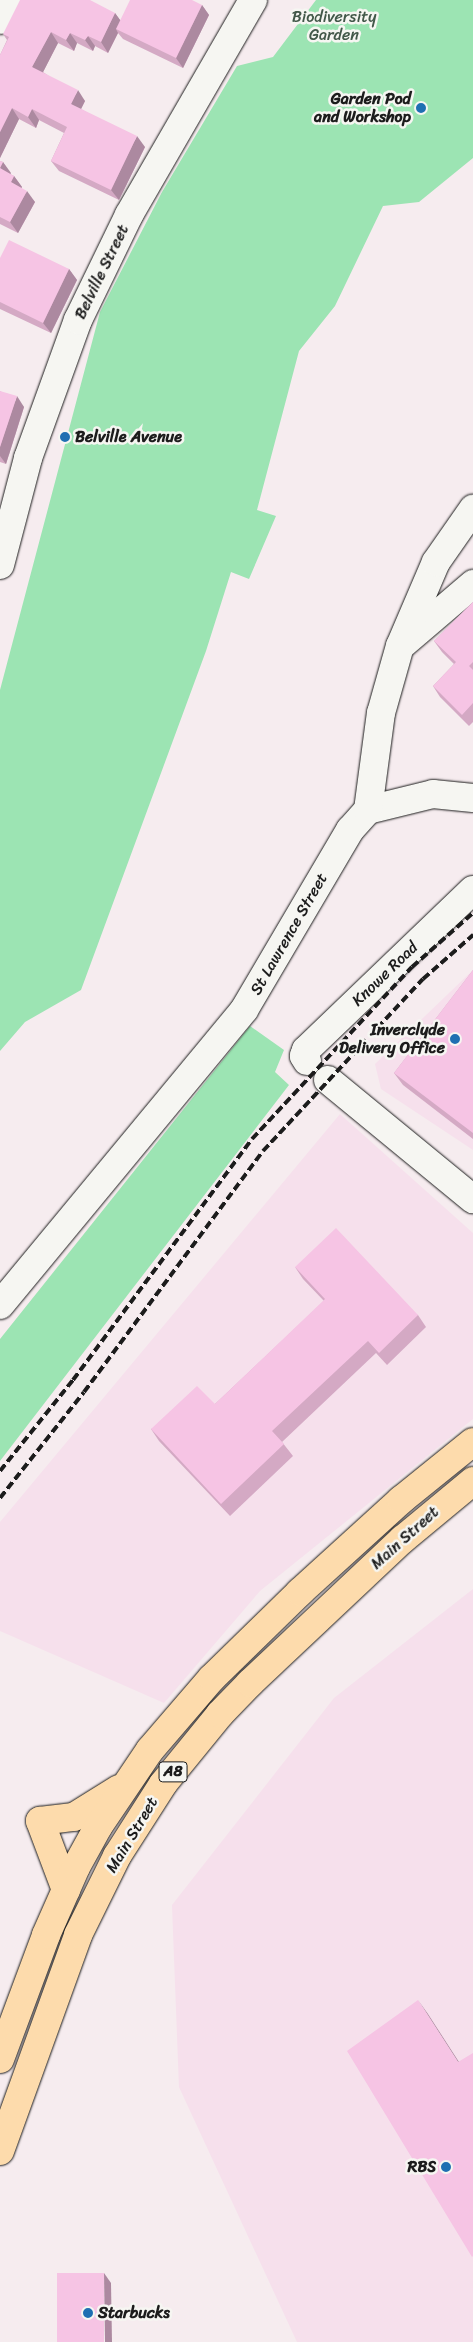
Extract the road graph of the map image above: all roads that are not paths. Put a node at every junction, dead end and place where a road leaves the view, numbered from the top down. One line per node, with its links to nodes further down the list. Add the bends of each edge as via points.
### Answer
1 (9, 0): 3 (street)
2 (253, 0): 5 (street, Belville Street, via 129,215 78,320 28,458)
3 (0, 20)
4 (473, 509): 7 (street, via 436,562)
5 (0, 565)
6 (473, 584): 7 (street)
7 (400, 646): 9 (street, via 381,713)
8 (473, 798): 9 (street, via 433,794)
9 (368, 810): 14 (street, St Lawrence Street, via 350,830 244,1010)
10 (473, 890): 11 (street, Knowe Road, via 306,1050 304,1056)
11 (307, 1061)
12 (328, 1080): 13 (street)
13 (473, 1199)
14 (0, 1305)
15 (473, 1442): 17 (highway, Main Street / A8, via 372,1525 244,1647 179,1714)
16 (473, 1481): 20 (highway, Main Street / A8, via 403,1539 250,1683 163,1784 117,1856 78,1935)
17 (126, 1785): 18 (highway, Main Street / A8, via 98,1827); 18 (highway, via 74,1817 40,1821)
18 (66, 1890): 19 (highway, Main Street / A8)
19 (0, 2059)
20 (0, 2151)

